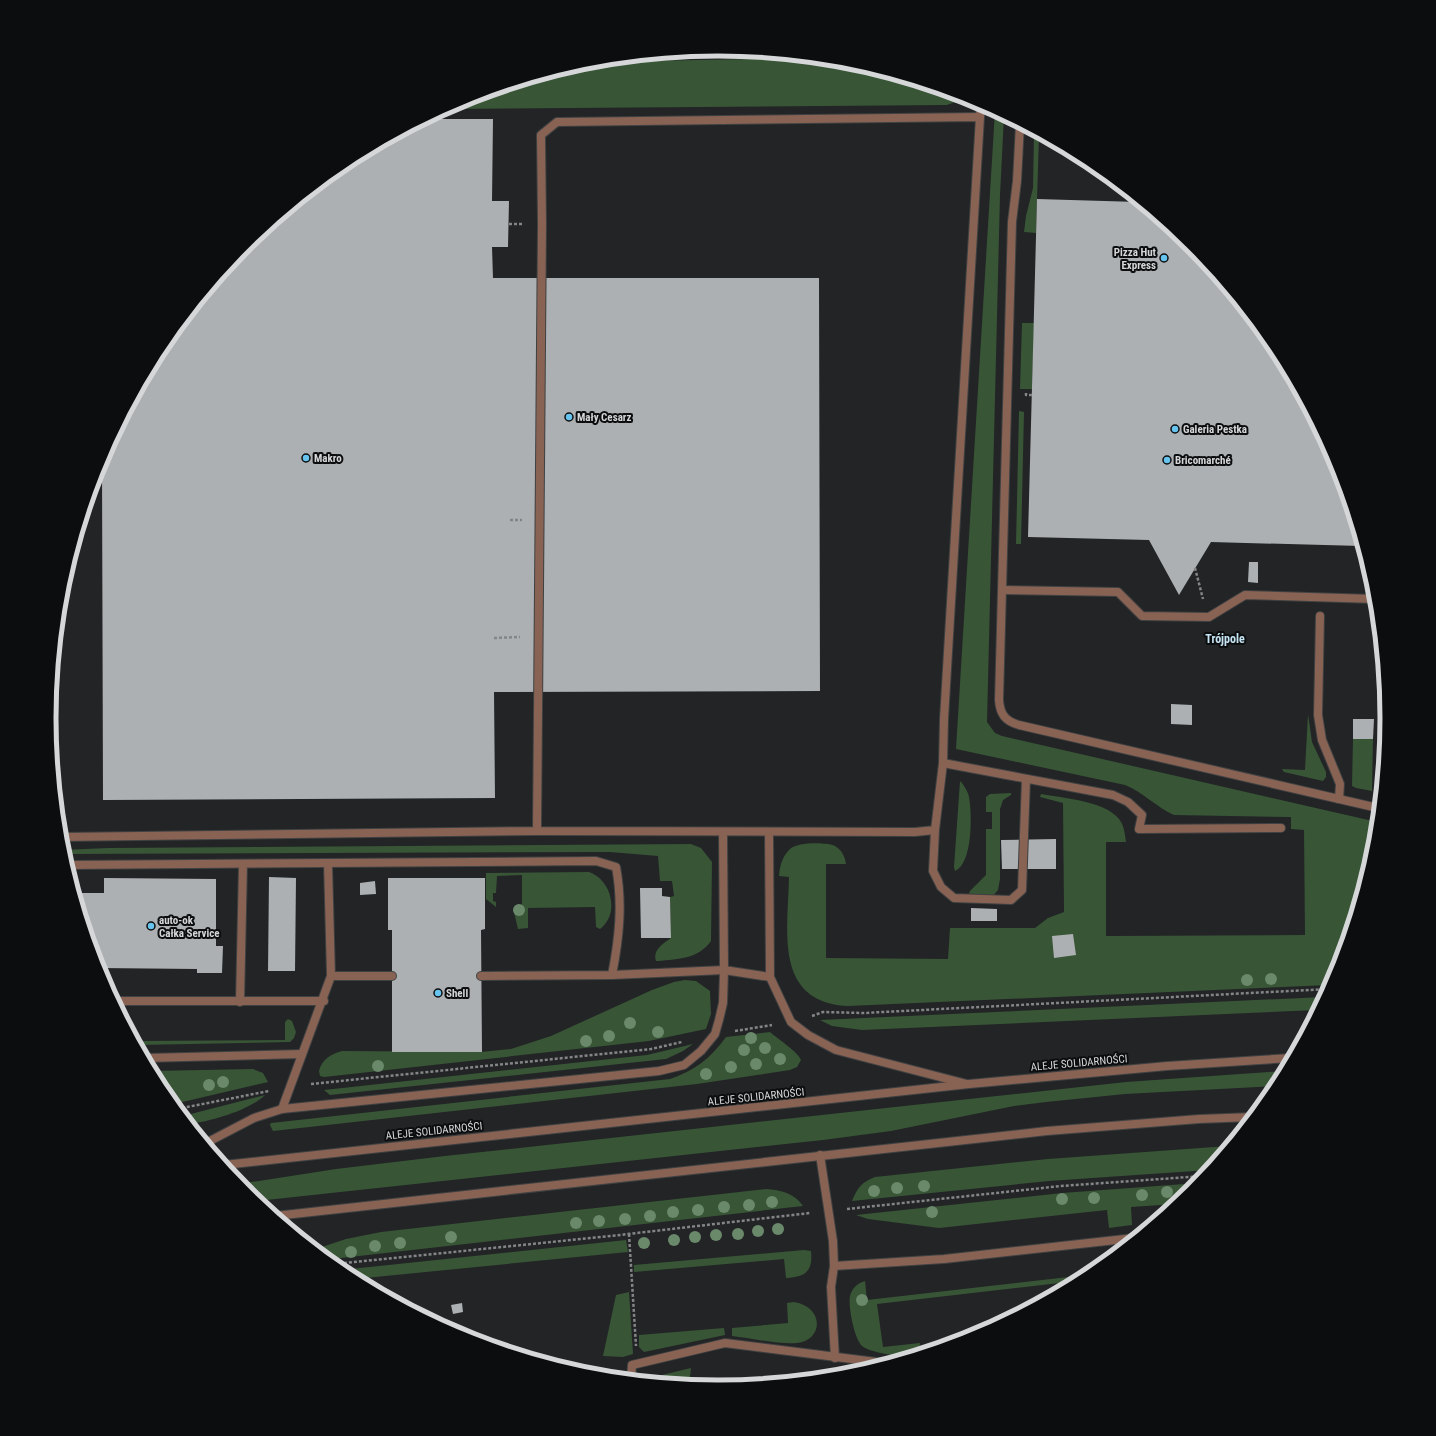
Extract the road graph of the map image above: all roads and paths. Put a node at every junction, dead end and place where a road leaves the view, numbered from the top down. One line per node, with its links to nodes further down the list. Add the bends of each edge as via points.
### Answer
1 (981, 110): 2 (street)
2 (980, 117): 11 (street, via 557,122 541,135); 13 (street)
3 (1020, 129): 7 (street, via 1012,222)
4 (1026, 395): 5 (path)
5 (1032, 395)
6 (1195, 568): 10 (path)
7 (1002, 590): 10 (street, via 1118,592 1142,616); 15 (street, via 999,700 1000,710 1011,723)
8 (1369, 599): 10 (street, via 1245,595)
9 (1320, 616): 15 (street, via 1318,714 1322,740 1340,784)
10 (1209, 618)
11 (538, 637): 12 (path); 19 (street)
12 (494, 638)
13 (943, 763): 14 (street); 18 (street)
14 (1026, 779): 17 (street, via 1113,795 1128,802 1142,815 1139,829); 18 (street, via 1022,890 1011,900 954,898 941,887 933,871)
15 (1339, 799): 16 (street)
16 (1374, 807)
17 (1281, 828)
18 (935, 830): 21 (street)
19 (537, 831): 20 (street); 22 (street)
20 (723, 832): 21 (street); 26 (street)
21 (769, 832): 31 (street)
22 (67, 837)
23 (243, 864): 24 (street); 25 (street); 35 (street)
24 (328, 864): 27 (street, via 596,861 616,867 620,889 619,940); 28 (street)
25 (73, 865)
26 (724, 970): 27 (street); 31 (street); 37 (street, via 723,1003)
27 (612, 975): 30 (street)
28 (331, 976): 29 (street); 34 (street)
29 (392, 976)
30 (481, 976)
31 (770, 977): 36 (street)
32 (1322, 989): 36 (path, via 864,1013 823,1012)
33 (120, 1001): 35 (street)
34 (324, 1001): 35 (street); 38 (street)
35 (240, 1002)
36 (791, 1022): 37 (path); 41 (street, via 808,1035 836,1050)
37 (715, 1034): 42 (path, via 651,1049); 44 (street, via 701,1051 684,1065 659,1071)
38 (302, 1054): 39 (street); 42 (street)
39 (151, 1058)
40 (1285, 1058): 41 (street, ALEJE SOLIDARNOŚCI)
41 (969, 1084): 48 (street, ALEJE SOLIDARNOŚCI)
42 (292, 1087): 43 (path); 44 (street)
43 (184, 1108)
44 (282, 1109): 46 (street, via 254,1118)
45 (1246, 1117): 47 (street, via 1047,1131)
46 (210, 1141)
47 (820, 1155): 50 (street); 51 (street)
48 (231, 1165)
49 (1195, 1177): 50 (path, via 1061,1186)
50 (829, 1211): 52 (path); 55 (street)
51 (281, 1215)
52 (630, 1234): 54 (path); 58 (path)
53 (1126, 1239): 55 (street, via 944,1259)
54 (343, 1263)
55 (834, 1266): 56 (street, via 831,1287)
56 (835, 1358): 57 (street); 58 (street, via 725,1343)
57 (870, 1362)
58 (637, 1364): 59 (street, via 632,1365)
59 (631, 1374)

